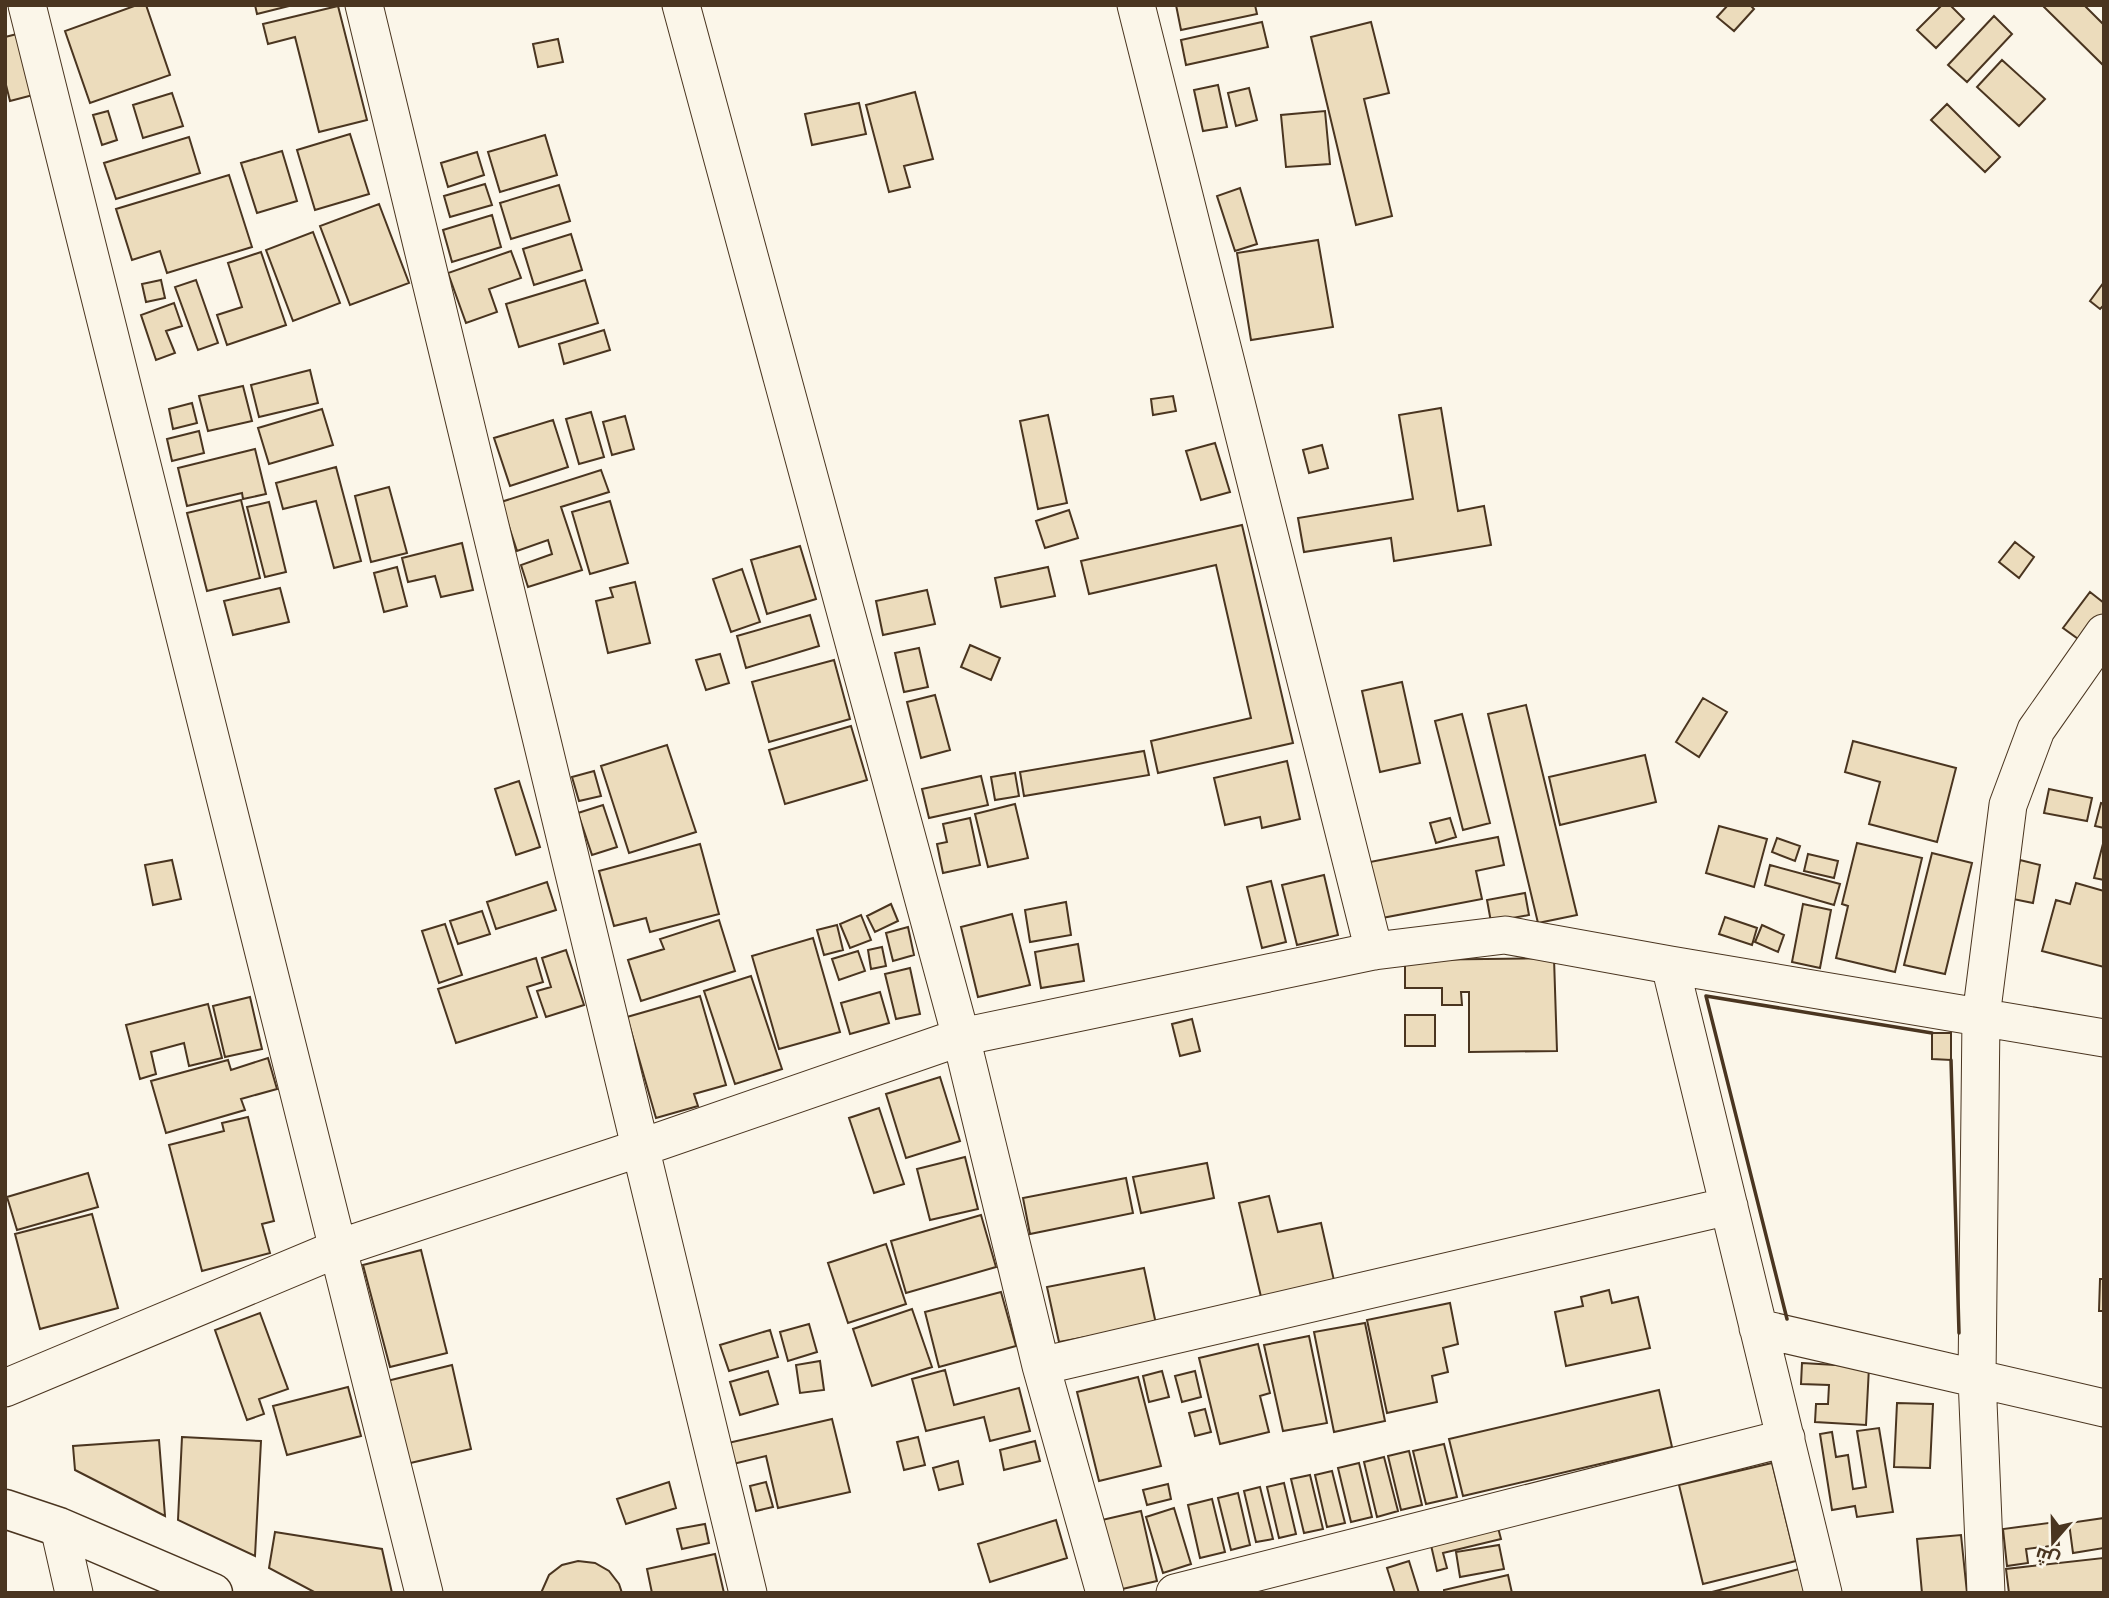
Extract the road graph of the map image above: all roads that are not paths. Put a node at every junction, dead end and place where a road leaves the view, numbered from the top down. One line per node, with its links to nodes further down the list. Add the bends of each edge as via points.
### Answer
1 (27, 5): 13 (street)
2 (364, 5): 11 (street)
3 (681, 5): 9 (street)
4 (1136, 5): 6 (street)
5 (2104, 633): 8 (street, via 2036,730 2008,805)
6 (1374, 951): 7 (street, via 1505,935); 9 (street)
7 (1670, 965): 8 (street); 12 (street)
8 (1981, 1017): 10 (street); 16 (street)
9 (961, 1037): 11 (street); 15 (street)
10 (2104, 1038)
11 (640, 1148): 13 (street); 25 (street)
12 (1729, 1206): 14 (street); 15 (street)
13 (339, 1248): 17 (street); 24 (street)
14 (1758, 1328): 16 (street); 19 (street)
15 (1041, 1366): 26 (street)
16 (1977, 1378): 18 (street); 29 (street)
17 (5, 1388)
18 (2104, 1408)
19 (1786, 1438): 27 (street); 28 (street)
20 (5, 1509): 21 (street)
21 (59, 1527): 22 (street); 23 (street)
22 (74, 1593)
23 (214, 1593)
24 (424, 1593)
25 (748, 1593)
26 (1105, 1593)
27 (1175, 1593)
28 (1823, 1593)
29 (1986, 1593)

